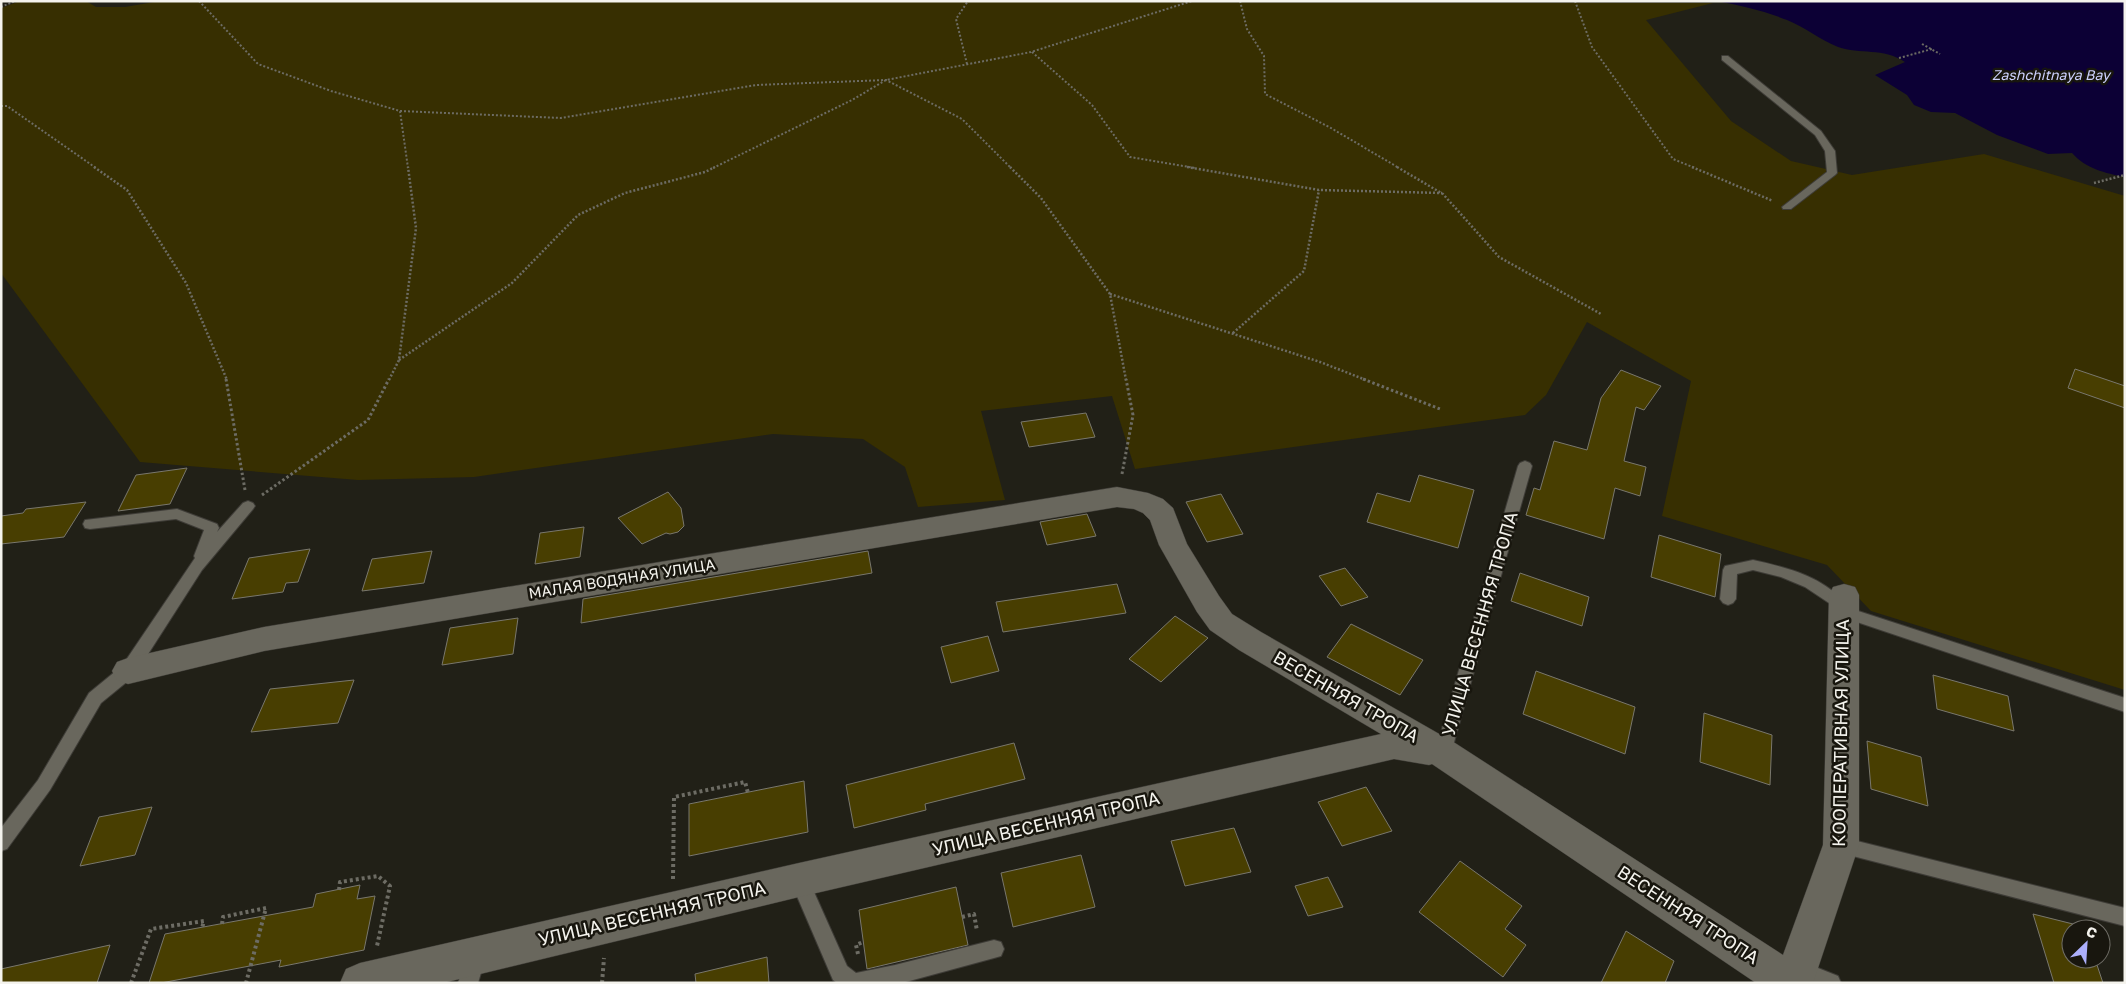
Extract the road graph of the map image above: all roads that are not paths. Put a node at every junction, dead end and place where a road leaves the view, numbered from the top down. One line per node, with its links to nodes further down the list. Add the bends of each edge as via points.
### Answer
1 (1725, 58): 2 (lane, via 1818,133 1830,151 1832,173)
2 (1787, 207)
3 (1525, 466): 12 (lane, УЛИЦА ВЕСЕННЯЯ ТРОПА)
4 (1118, 497): 10 (street, МАЛАЯ ВОДЯНАЯ УЛИЦА, via 264,639); 12 (street, ВЕСЕННЯЯ ТРОПА, via 1153,506 1162,515 1173,545 1222,622)
5 (248, 506): 7 (lane)
6 (90, 524): 7 (lane, via 177,514 212,528)
7 (197, 566): 10 (lane)
8 (1728, 599): 9 (lane, via 1730,570 1753,565 1784,572 1810,583)
9 (1844, 604): 11 (lane); 14 (street, КООПЕРАТИВНАЯ УЛИЦА)
10 (128, 671): 13 (lane, via 94,698 44,785)
11 (2125, 705)
12 (1443, 753): 15 (street, УЛИЦА ВЕСЕННЯЯ ТРОПА, via 1394,745); 19 (street, ВЕСЕННЯЯ ТРОПА)
13 (1, 843)
14 (1842, 845): 16 (lane); 19 (street, КООПЕРАТИВНАЯ УЛИЦА)
15 (798, 880): 18 (street, УЛИЦА ВЕСЕННЯЯ ТРОПА, via 673,909); 21 (lane, via 840,973)
16 (2125, 917)
17 (994, 949): 21 (lane)
18 (472, 969): 20 (street, УЛИЦА ВЕСЕННЯЯ ТРОПА)
19 (1794, 979): 22 (lane)
20 (365, 982)
21 (854, 983)
22 (1831, 983)

